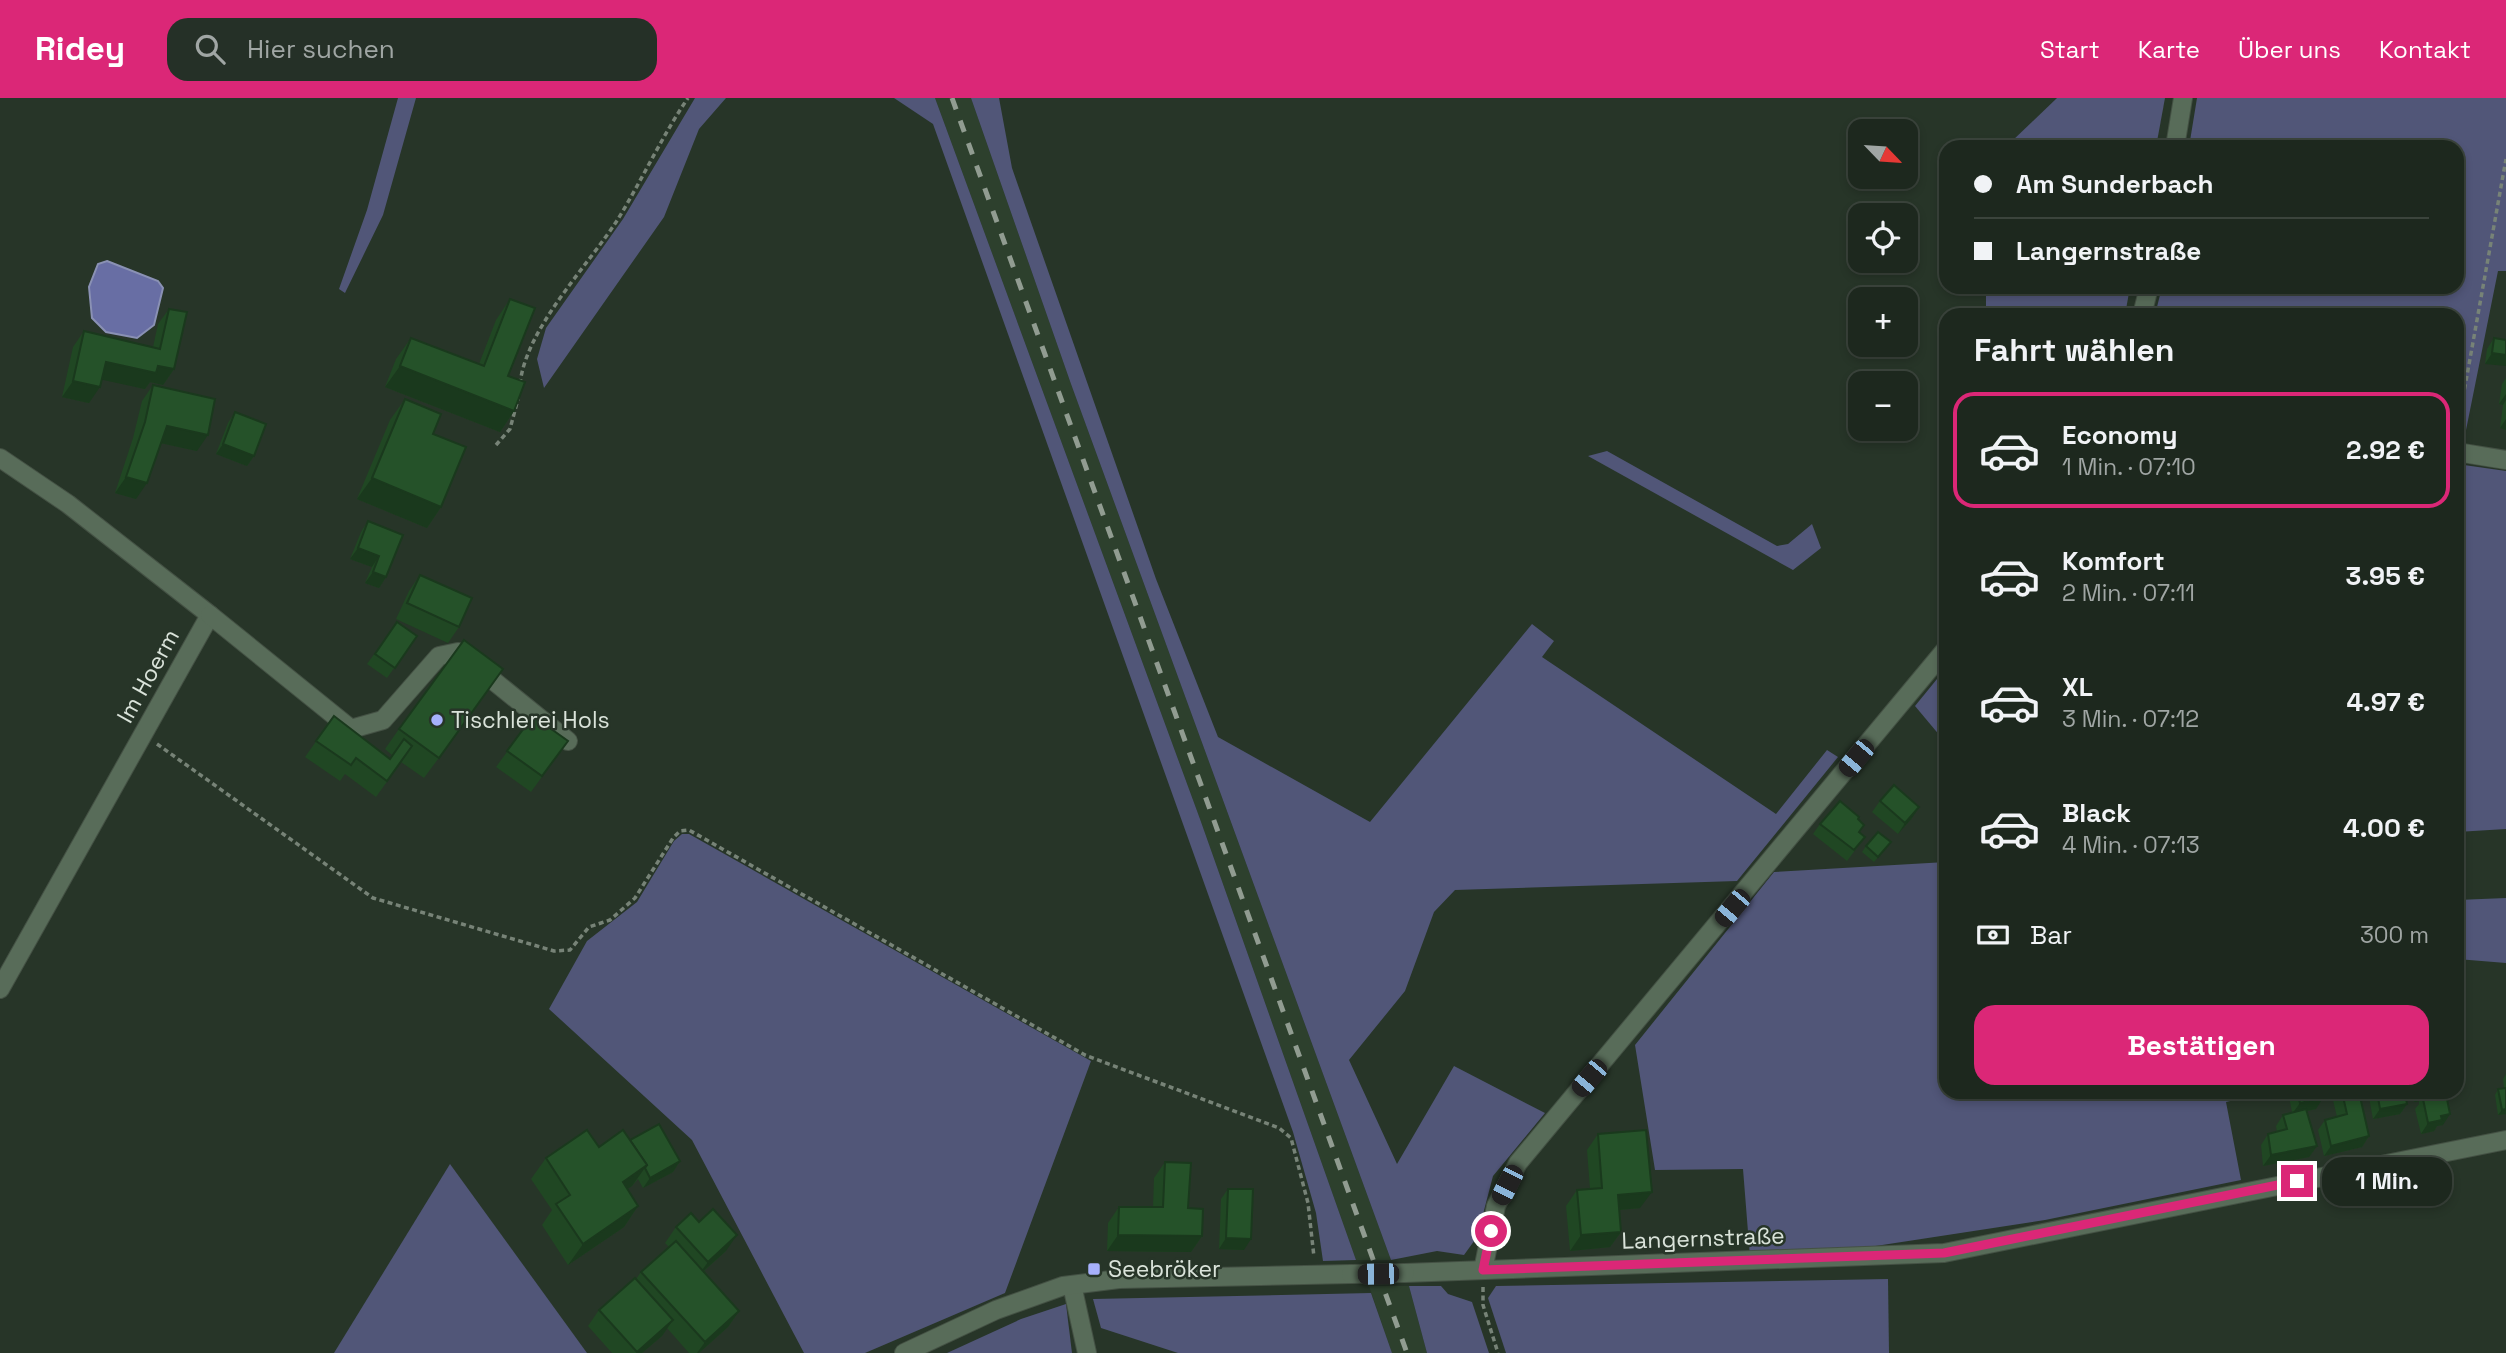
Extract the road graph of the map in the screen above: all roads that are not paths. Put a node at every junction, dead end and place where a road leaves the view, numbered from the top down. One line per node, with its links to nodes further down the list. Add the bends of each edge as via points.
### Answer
1 (2183, 98): 2 (street)
2 (2176, 140)
3 (2464, 453): 5 (street)
4 (0, 458): 6 (street, Im Hoerm, via 68,504)
5 (2506, 460)
6 (210, 615): 8 (street, via 351,730 383,720 439,656 458,652); 9 (street, Im Hoerm)
7 (1939, 657): 11 (street, via 1518,1163 1496,1206)
8 (568, 741)
9 (0, 989)
10 (2506, 1140): 11 (street, Langernstraße, via 1944,1253)
11 (1483, 1270): 12 (street, Langernstraße, bridge, via 1119,1279)
12 (1072, 1285): 13 (street, Langernstraße, via 996,1310); 14 (street)
13 (904, 1353)
14 (1087, 1353)

